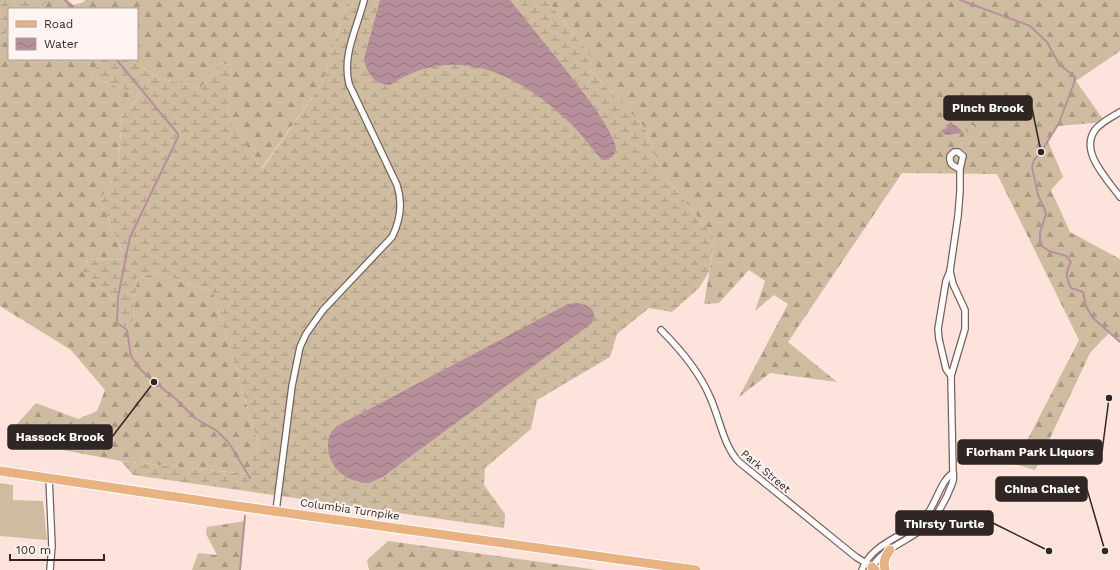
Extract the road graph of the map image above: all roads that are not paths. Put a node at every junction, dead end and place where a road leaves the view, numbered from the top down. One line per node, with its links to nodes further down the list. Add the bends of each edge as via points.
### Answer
1 (364, 0): 11 (street, via 348,54 347,76 397,184 401,203 400,215 392,237 323,310 300,347 292,386)
2 (1120, 112): 4 (street, via 1100,125 1092,136 1090,146 1093,158)
3 (960, 169): 5 (street, via 958,216)
4 (1120, 197)
5 (950, 272): 7 (street, via 946,281 938,329 946,368); 7 (street, via 965,310 966,320 966,329)
6 (660, 330): 13 (street, Park Street, via 686,357 707,390 729,450 736,459)
7 (951, 376): 9 (street)
8 (0, 471): 10 (main road, Columbia Turnpike)
9 (953, 473): 12 (street, via 952,484 932,521); 13 (street, via 947,476 925,516 879,548)
10 (49, 477): 11 (main road, Columbia Turnpike); 14 (street, via 52,546)
11 (276, 511): 15 (main road, Columbia Turnpike)
12 (890, 550): 13 (street); 17 (main road, via 885,556)
13 (870, 567): 16 (street)
14 (50, 570)
15 (696, 570)
16 (862, 570)
17 (885, 570)

